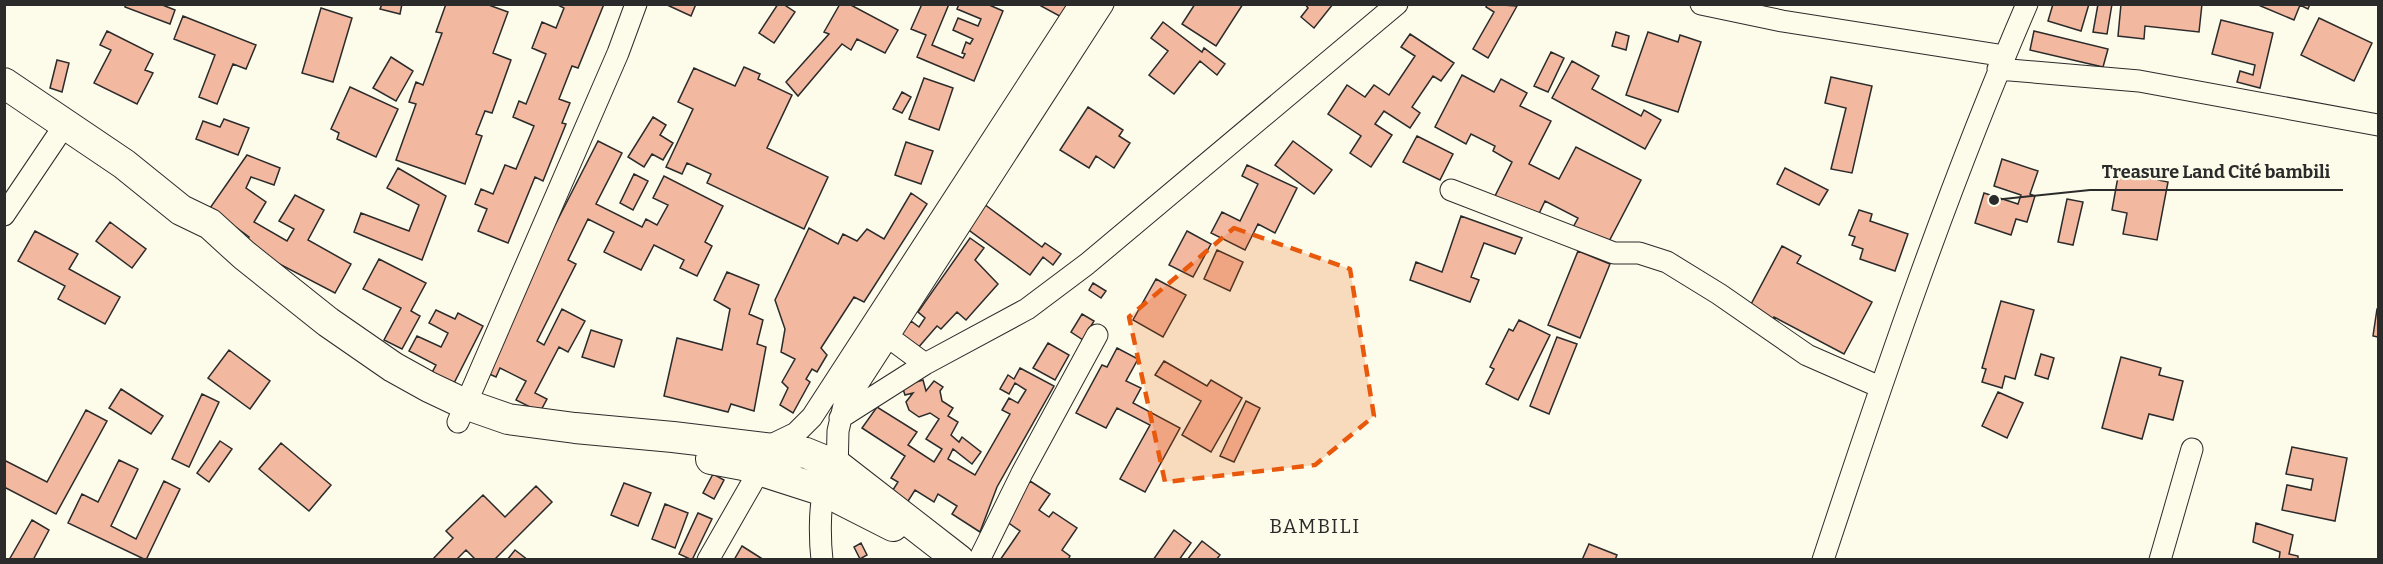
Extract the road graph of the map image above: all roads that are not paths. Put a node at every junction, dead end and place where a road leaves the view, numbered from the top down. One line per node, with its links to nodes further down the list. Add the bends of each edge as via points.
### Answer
1 (636, 4): 17 (street)
2 (1080, 4): 20 (street, via 812,417)
3 (1103, 4): 14 (street)
4 (1397, 4): 15 (street, via 1087,264 1027,309)
5 (1701, 4): 7 (street)
6 (2027, 4): 7 (street)
7 (2001, 62): 10 (street, via 2139,81); 16 (street)
8 (4, 83): 9 (highway)
9 (66, 123): 12 (street); 17 (highway, via 181,210 210,224 328,322)
10 (2379, 125)
11 (1451, 190): 16 (street, via 1614,253 1639,253 1667,262 1807,355)
12 (4, 215)
13 (1097, 335): 22 (street)
14 (887, 336): 15 (street); 18 (street, via 852,391)
15 (925, 364): 18 (street)
16 (1880, 387): 25 (street)
17 (462, 413): 20 (highway, via 553,425)
18 (840, 418): 21 (street)
19 (2192, 449): 26 (street)
20 (762, 463): 21 (highway, via 806,453); 23 (street)
21 (831, 479): 22 (highway); 24 (street, via 820,534)
22 (964, 559)
23 (708, 560)
24 (822, 560)
25 (1823, 560)
26 (2160, 560)

